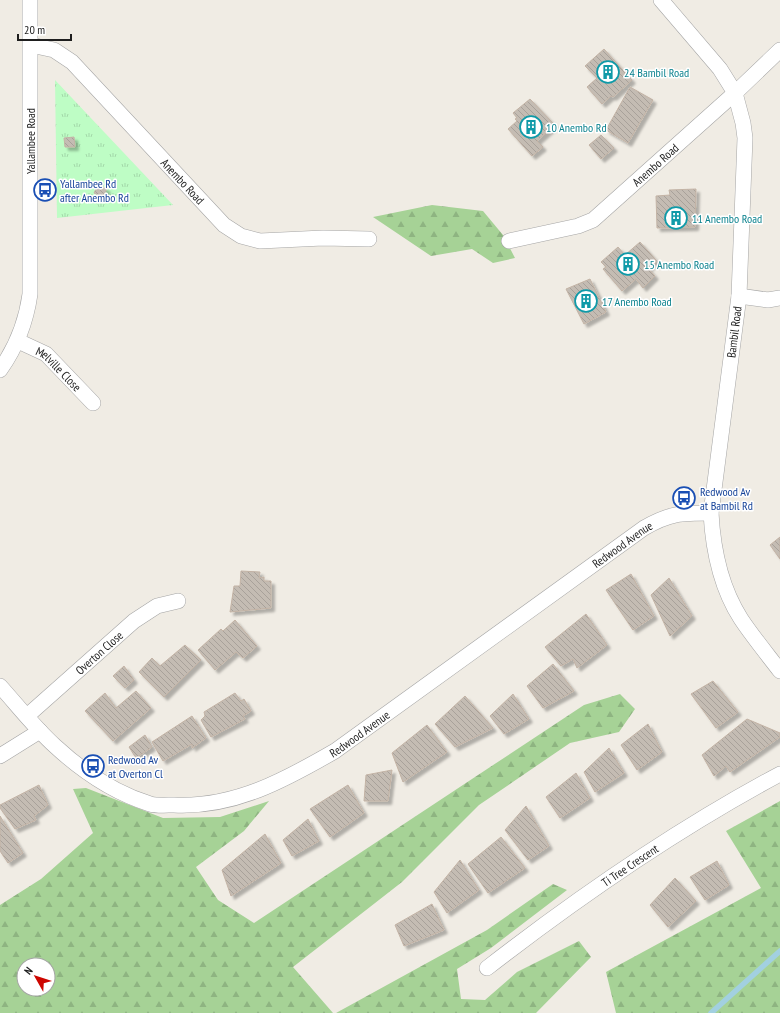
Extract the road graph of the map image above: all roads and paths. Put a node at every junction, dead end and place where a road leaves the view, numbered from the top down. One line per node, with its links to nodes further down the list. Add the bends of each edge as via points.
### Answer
1 (30, 0): 3 (street, Yallambee Road)
2 (661, 0): 5 (street, Bambil Road, via 720,69)
3 (31, 45): 6 (street, Anembo Road, via 54,50 72,62 224,225 242,236 260,241 322,238); 10 (street, Yallambee Road, via 30,294)
4 (780, 50): 5 (street, Anembo Road)
5 (735, 93): 7 (street, Anembo Road, via 593,220 578,226); 8 (street, Bambil Road, via 745,138)
6 (369, 240)
7 (509, 241)
8 (739, 296): 9 (street, via 768,300); 13 (street, Bambil Road)
9 (780, 298)
10 (18, 341): 11 (street, Yallambee Road); 12 (street, Melville Close, via 46,354)
11 (0, 370)
12 (93, 403)
13 (710, 513): 15 (street, Bambil Road, via 716,557 730,598 740,618); 18 (street, Redwood Avenue, via 662,517 644,528 335,751 263,789 229,800 186,806 152,804 102,782 79,766)
14 (178, 601): 17 (street, Overton Close, via 157,606 134,621)
15 (780, 671)
16 (0, 686): 17 (street, Redwood Avenue)
17 (27, 716): 18 (street, Redwood Avenue)
18 (40, 731): 19 (street)
19 (0, 756)
20 (780, 774): 21 (street, Ti Tree Crescent, via 724,804 619,871)
21 (487, 968)

